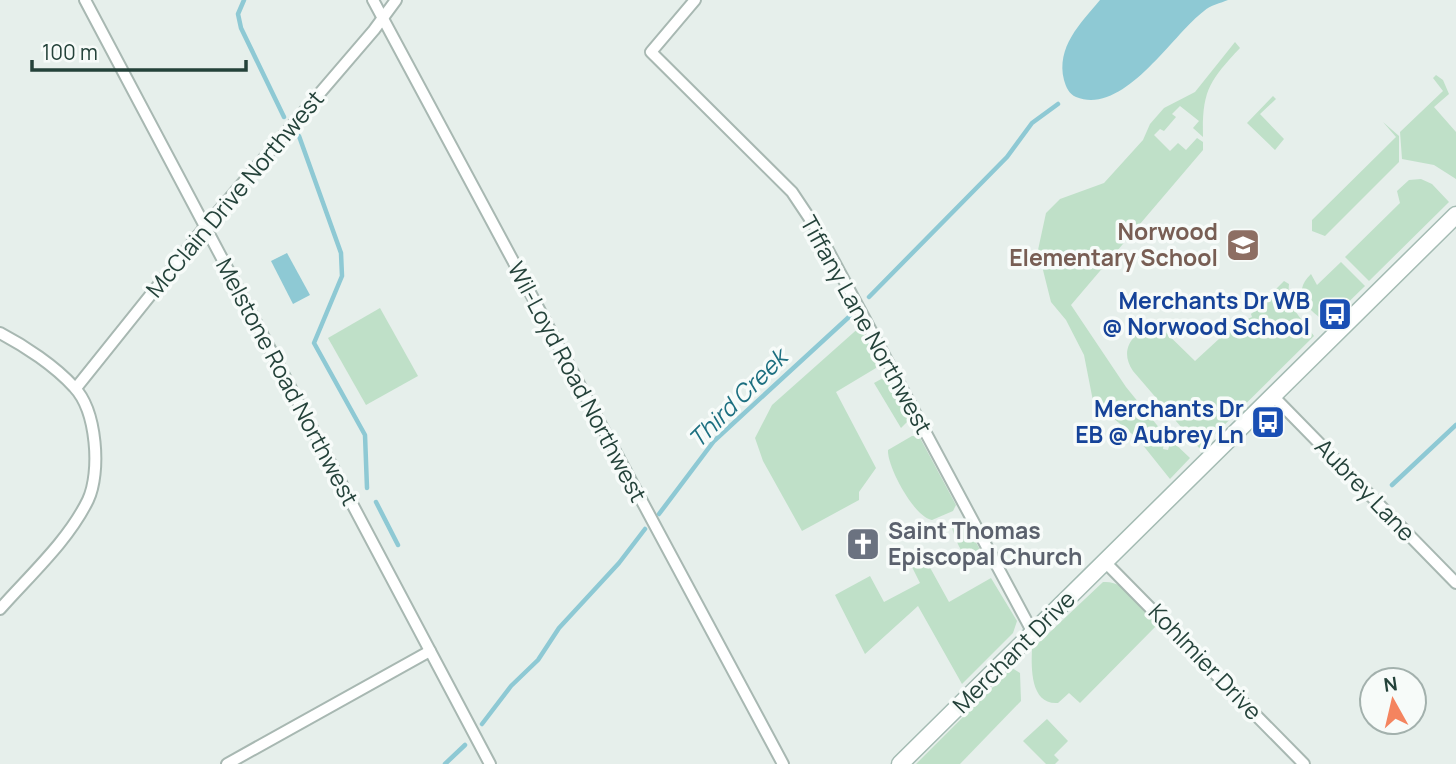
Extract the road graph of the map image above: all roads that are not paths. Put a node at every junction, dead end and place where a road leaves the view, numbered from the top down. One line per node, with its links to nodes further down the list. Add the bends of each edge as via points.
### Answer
1 (85, 0): 7 (street, Melstone Road Northwest)
2 (373, 0): 5 (street, Wil-Loyd Road Northwest)
3 (396, 0): 5 (street, McClain Drive Northwest)
4 (695, 0): 14 (street, Tiffany Lane Northwest, via 651,52 792,192 816,228)
5 (383, 18): 7 (street, McClain Drive Northwest); 18 (street, Wil-Loyd Road Northwest)
6 (1456, 215): 10 (main road, Merchant Drive)
7 (205, 227): 9 (street, McClain Drive Northwest); 15 (street, Melstone Road Northwest)
8 (0, 333): 9 (street)
9 (76, 388): 13 (street, via 93,437 95,482 74,522)
10 (1274, 397): 11 (main road, Merchant Drive); 12 (street, Aubrey Lane)
11 (1105, 562): 14 (main road, Merchant Drive); 20 (street, Kohlmier Drive)
12 (1456, 583)
13 (0, 609)
14 (1033, 633): 19 (main road, Merchant Drive)
15 (430, 651): 16 (street); 17 (street, Melstone Road Northwest)
16 (227, 764)
17 (490, 764)
18 (783, 764)
19 (900, 764)
20 (1304, 764)

